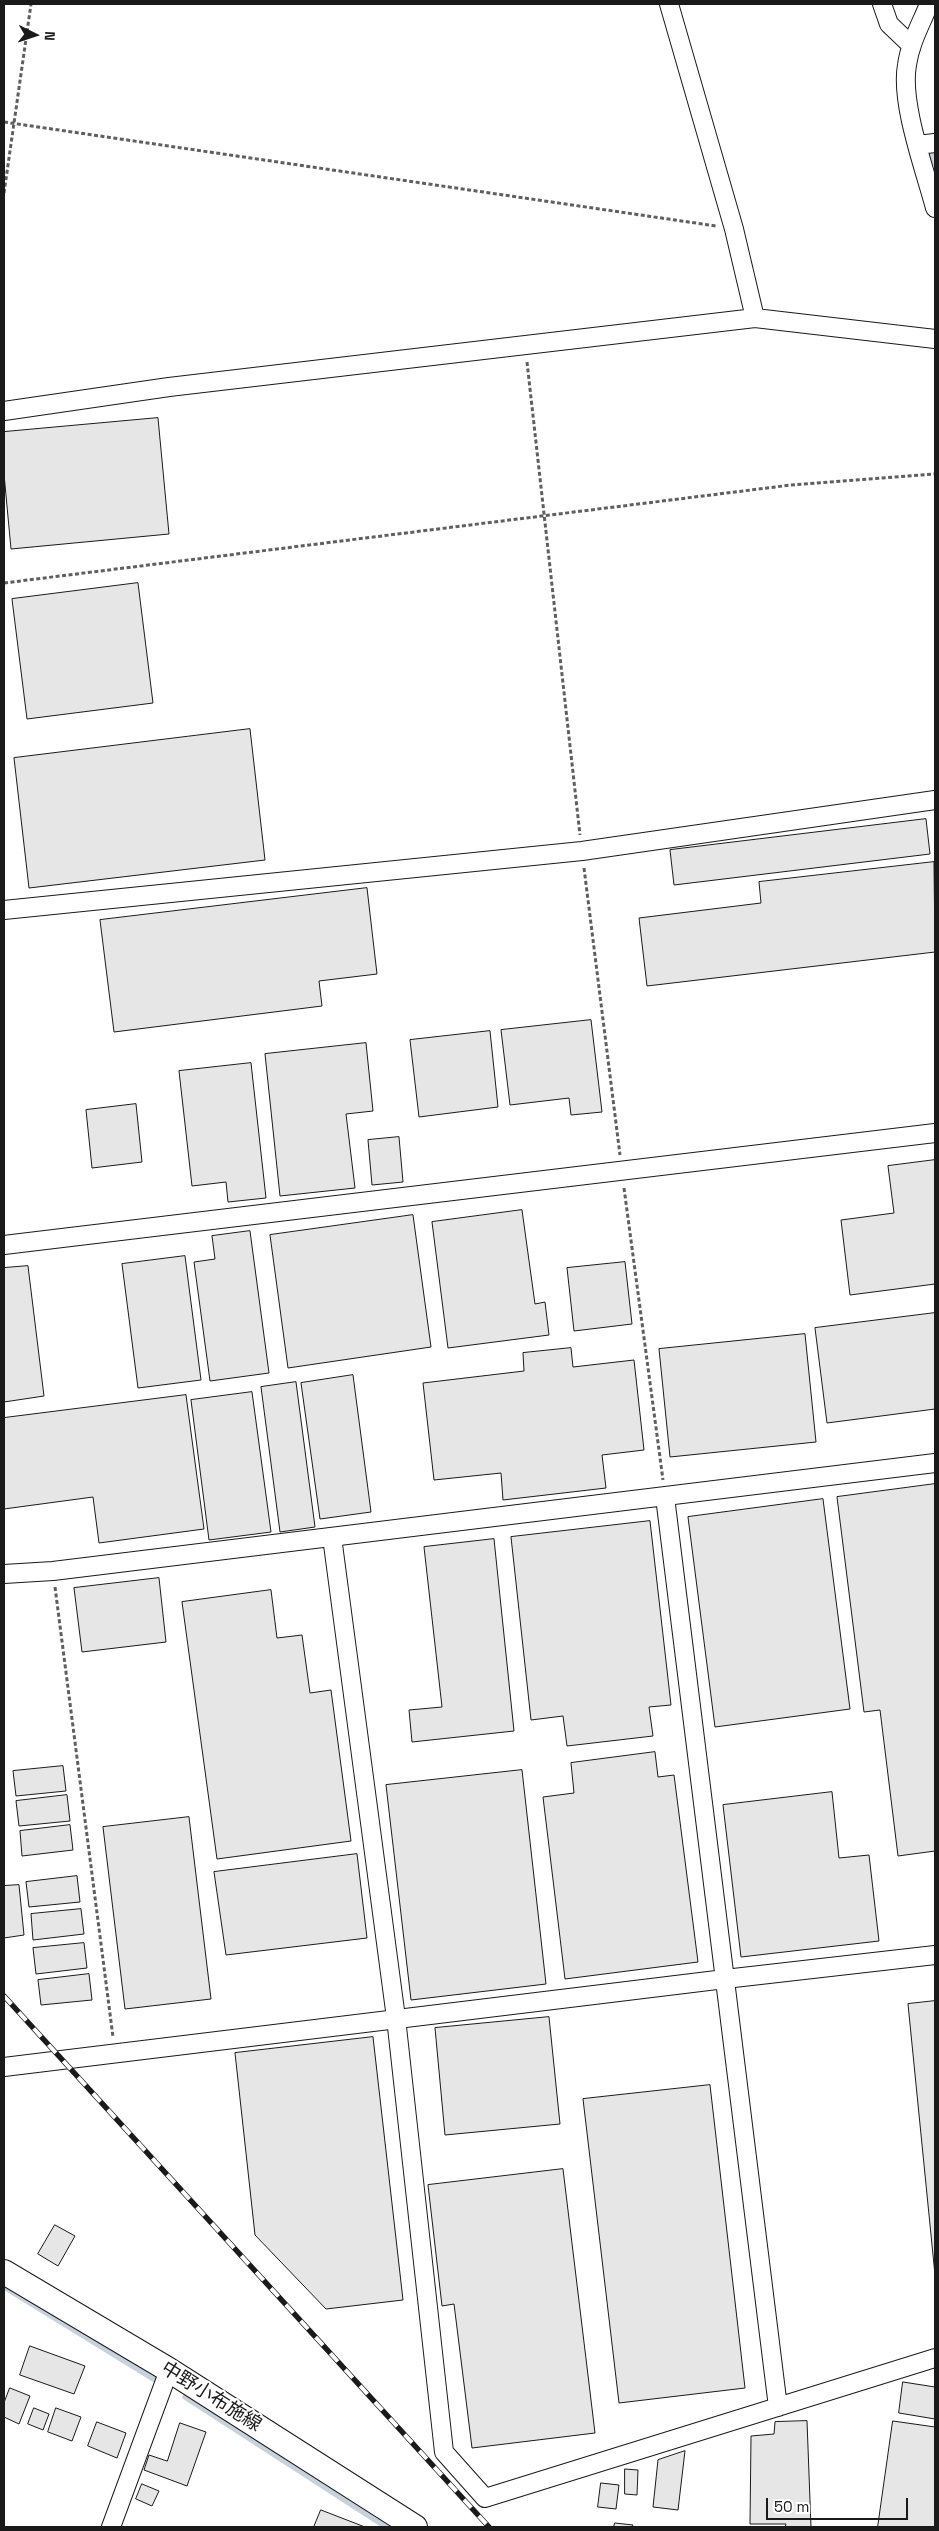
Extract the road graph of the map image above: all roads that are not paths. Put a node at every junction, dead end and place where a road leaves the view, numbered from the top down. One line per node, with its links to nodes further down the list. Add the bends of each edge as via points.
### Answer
1 (669, 4): 8 (street, via 734,228)
2 (882, 4): 4 (street, via 889,24)
3 (929, 4): 4 (street)
4 (911, 45): 6 (street, via 906,67 907,92)
5 (935, 143): 6 (street)
6 (917, 145): 7 (street)
7 (935, 208)
8 (755, 318): 9 (street); 10 (street, via 169,387)
9 (935, 339)
10 (4, 411)
11 (935, 800): 12 (street, via 582,851)
12 (4, 910)
13 (935, 1133): 14 (street)
14 (4, 1245)
15 (935, 1463): 16 (street)
16 (665, 1497): 17 (street); 20 (street)
17 (332, 1537): 18 (street, via 53,1571); 21 (street)
18 (4, 1574)
19 (935, 1955): 20 (street)
20 (724, 1978): 21 (street); 26 (street)
21 (396, 2018): 22 (street); 26 (street, via 444,2452 485,2498)
22 (4, 2067)
23 (4, 2272): 25 (main road, 中野小布施線)
24 (935, 2358): 26 (street)
25 (169, 2370): 27 (street); 28 (main road, 中野小布施線)
26 (778, 2407)
27 (111, 2527)
28 (416, 2527)

